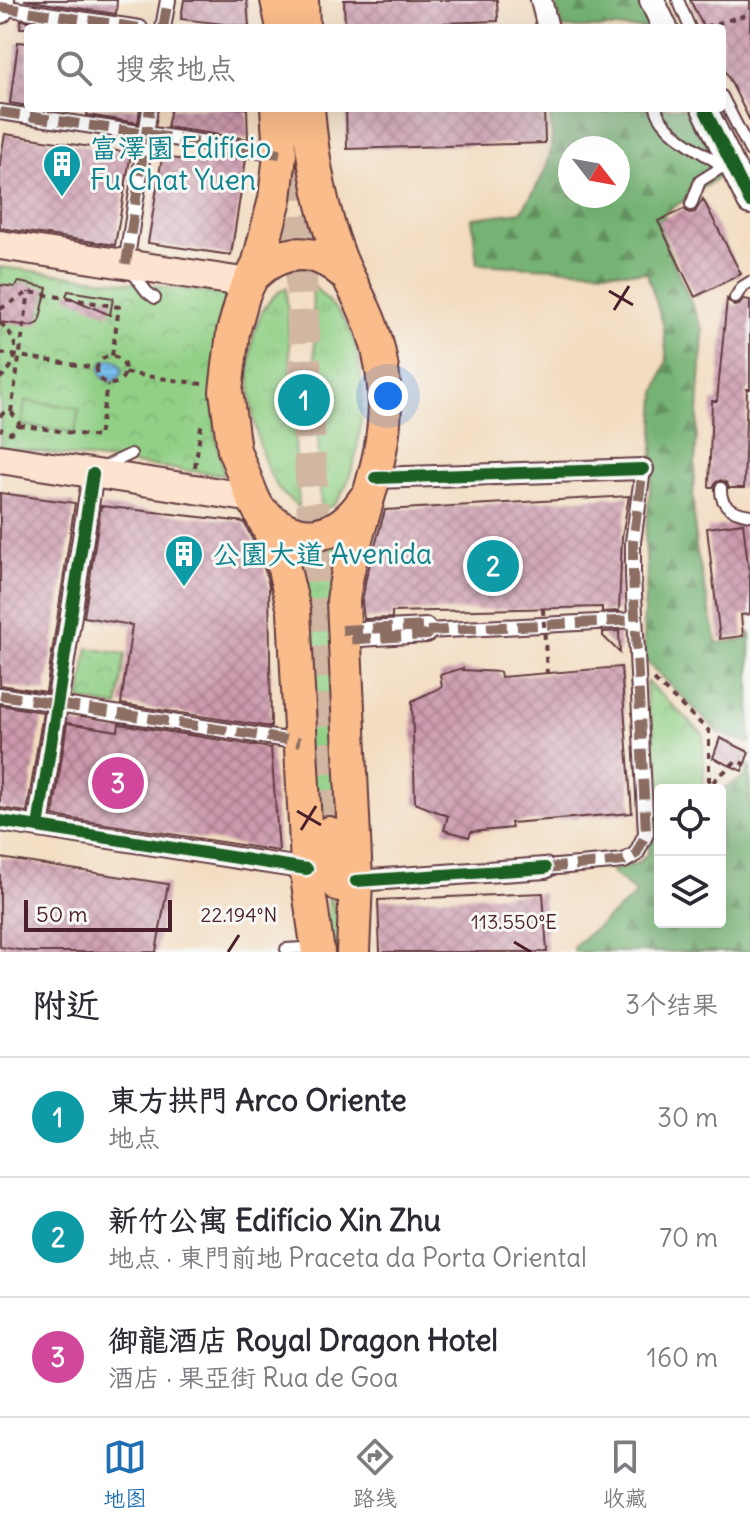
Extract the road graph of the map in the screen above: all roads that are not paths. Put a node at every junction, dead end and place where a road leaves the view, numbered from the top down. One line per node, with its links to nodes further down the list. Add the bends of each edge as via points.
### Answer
1 (2, 0): 8 (street)
2 (168, 0): 10 (street)
3 (274, 0): 11 (main road); 12 (main road)
4 (299, 0): 13 (main road); 14 (main road)
5 (541, 0): 15 (street)
6 (652, 0): 16 (street)
7 (678, 0): 17 (lane)
8 (0, 8): 9 (street)
9 (112, 24)
10 (164, 24)
11 (273, 24)
12 (282, 24)
13 (294, 24)
14 (302, 24)
15 (547, 24)
16 (663, 24)
17 (688, 24)
18 (0, 112): 25 (street)
19 (149, 112): 25 (street)
20 (277, 112): 26 (main road)
21 (308, 112): 32 (main road, via 325,214)
22 (658, 112): 27 (lane, via 668,128 705,153)
23 (706, 112): 27 (street)
24 (725, 112): 27 (lane)
25 (146, 134): 26 (street); 31 (street)
26 (280, 154): 33 (main road, via 270,224)
27 (735, 164): 28 (street); 29 (lane, via 700,181)
28 (750, 202)
29 (691, 205)
30 (0, 245): 31 (main road)
31 (126, 264): 33 (main road); 35 (lane)
32 (346, 275): 33 (main road, via 323,258 304,253 276,259); 41 (main road, via 370,324 382,368 384,428)
33 (252, 278): 43 (main road, via 233,332 226,391 234,450)
34 (750, 282): 36 (lane)
35 (155, 298)
36 (735, 298)
37 (131, 454): 40 (lane)
38 (0, 459): 40 (main road)
39 (643, 469): 41 (street); 45 (street, via 633,542)
40 (93, 474): 43 (main road); 48 (street)
41 (373, 483): 43 (main road, via 345,523 318,534 289,531 272,522); 46 (main road, via 345,581)
42 (721, 488): 44 (lane, via 726,506)
43 (256, 503): 49 (main road, via 280,552 290,591)
44 (750, 515)
45 (635, 620): 46 (street, via 427,631 427,626); 52 (street, via 646,834 642,847 624,861)
46 (343, 635): 54 (main road)
47 (0, 695): 48 (street)
48 (57, 704): 49 (street); 51 (street)
49 (300, 742): 53 (main road)
50 (0, 821): 51 (street)
51 (38, 827): 53 (street)
52 (545, 868): 54 (street, via 418,869)
53 (307, 869): 55 (main road)
54 (356, 881): 56 (main road)
55 (308, 946): 56 (main road, via 329,833)
56 (352, 952)

